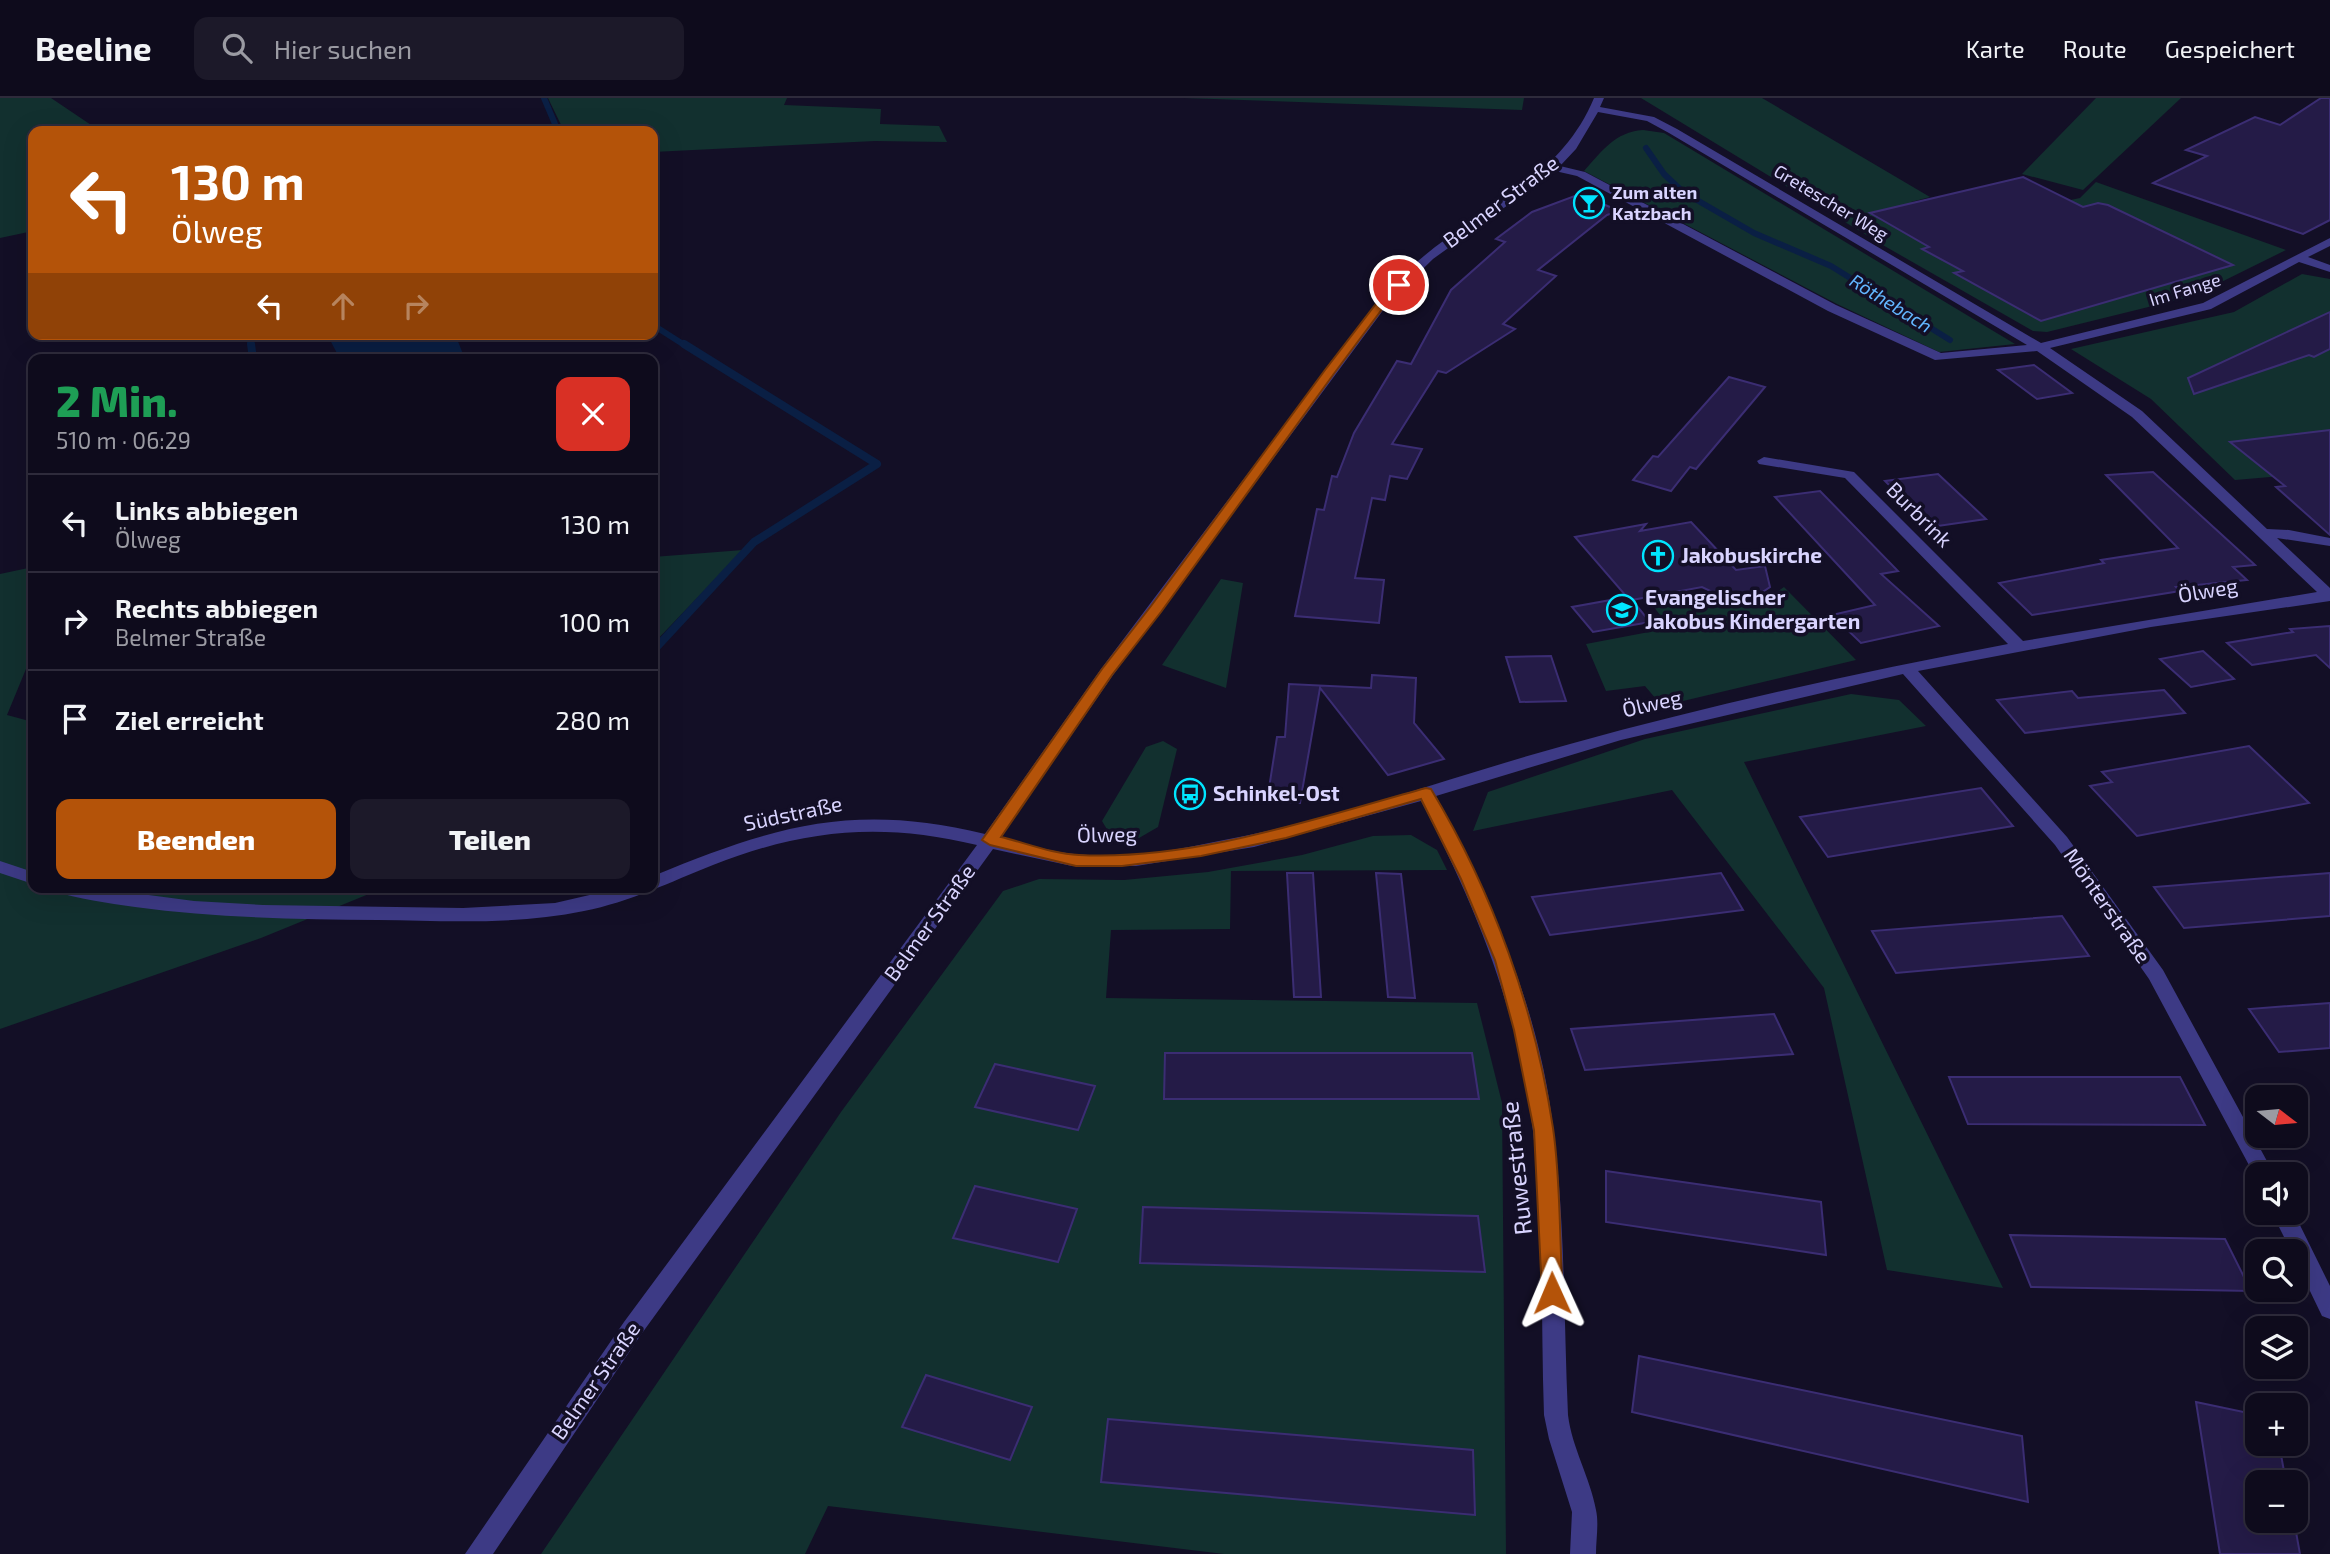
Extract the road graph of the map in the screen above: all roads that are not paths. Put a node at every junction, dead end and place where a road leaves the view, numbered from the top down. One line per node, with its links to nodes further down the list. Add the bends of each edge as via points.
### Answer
1 (1597, 104): 2 (street, Belmer Straße, via 1570,150); 6 (street, Gretescher Weg, via 1650,119 1673,131)
2 (1552, 167): 6 (street, via 1581,174 1832,308 1939,357); 14 (street, Belmer Straße, via 1427,258 1386,298 1107,672)
3 (2330, 240): 4 (street, Im Fange)
4 (2298, 258): 5 (street); 6 (street, Im Fange, via 2207,306)
5 (2330, 269)
6 (2040, 347): 8 (street, Gretescher Weg, via 2137,414)
7 (1764, 461): 11 (street, Burbrink, via 1849,475)
8 (2263, 533): 9 (street); 10 (street, Gretescher Weg)
9 (2330, 542)
10 (2329, 595): 11 (street, Ölweg)
11 (2020, 646): 12 (street, Ölweg)
12 (1907, 669): 13 (street, Ölweg, via 1615,736); 20 (street, Mönterstraße, via 2061,841 2148,964)
13 (1426, 793): 14 (street, Ölweg, via 1286,833 1201,851 1122,860 1076,861); 24 (street, Ruwestraße, via 1503,960 1544,1130 1556,1420 1584,1513)
14 (990, 840): 17 (street, Südstraße, via 938,828 833,825 770,838); 23 (street, Belmer Straße, via 632,1329)
15 (0, 867): 16 (street)
16 (28, 876)
17 (658, 881)
18 (95, 893): 19 (street, via 170,905 289,913 432,914 569,907)
19 (622, 893)
20 (2257, 1162)
21 (2289, 1225): 22 (street)
22 (2330, 1308)
23 (478, 1554)
24 (1583, 1554)

